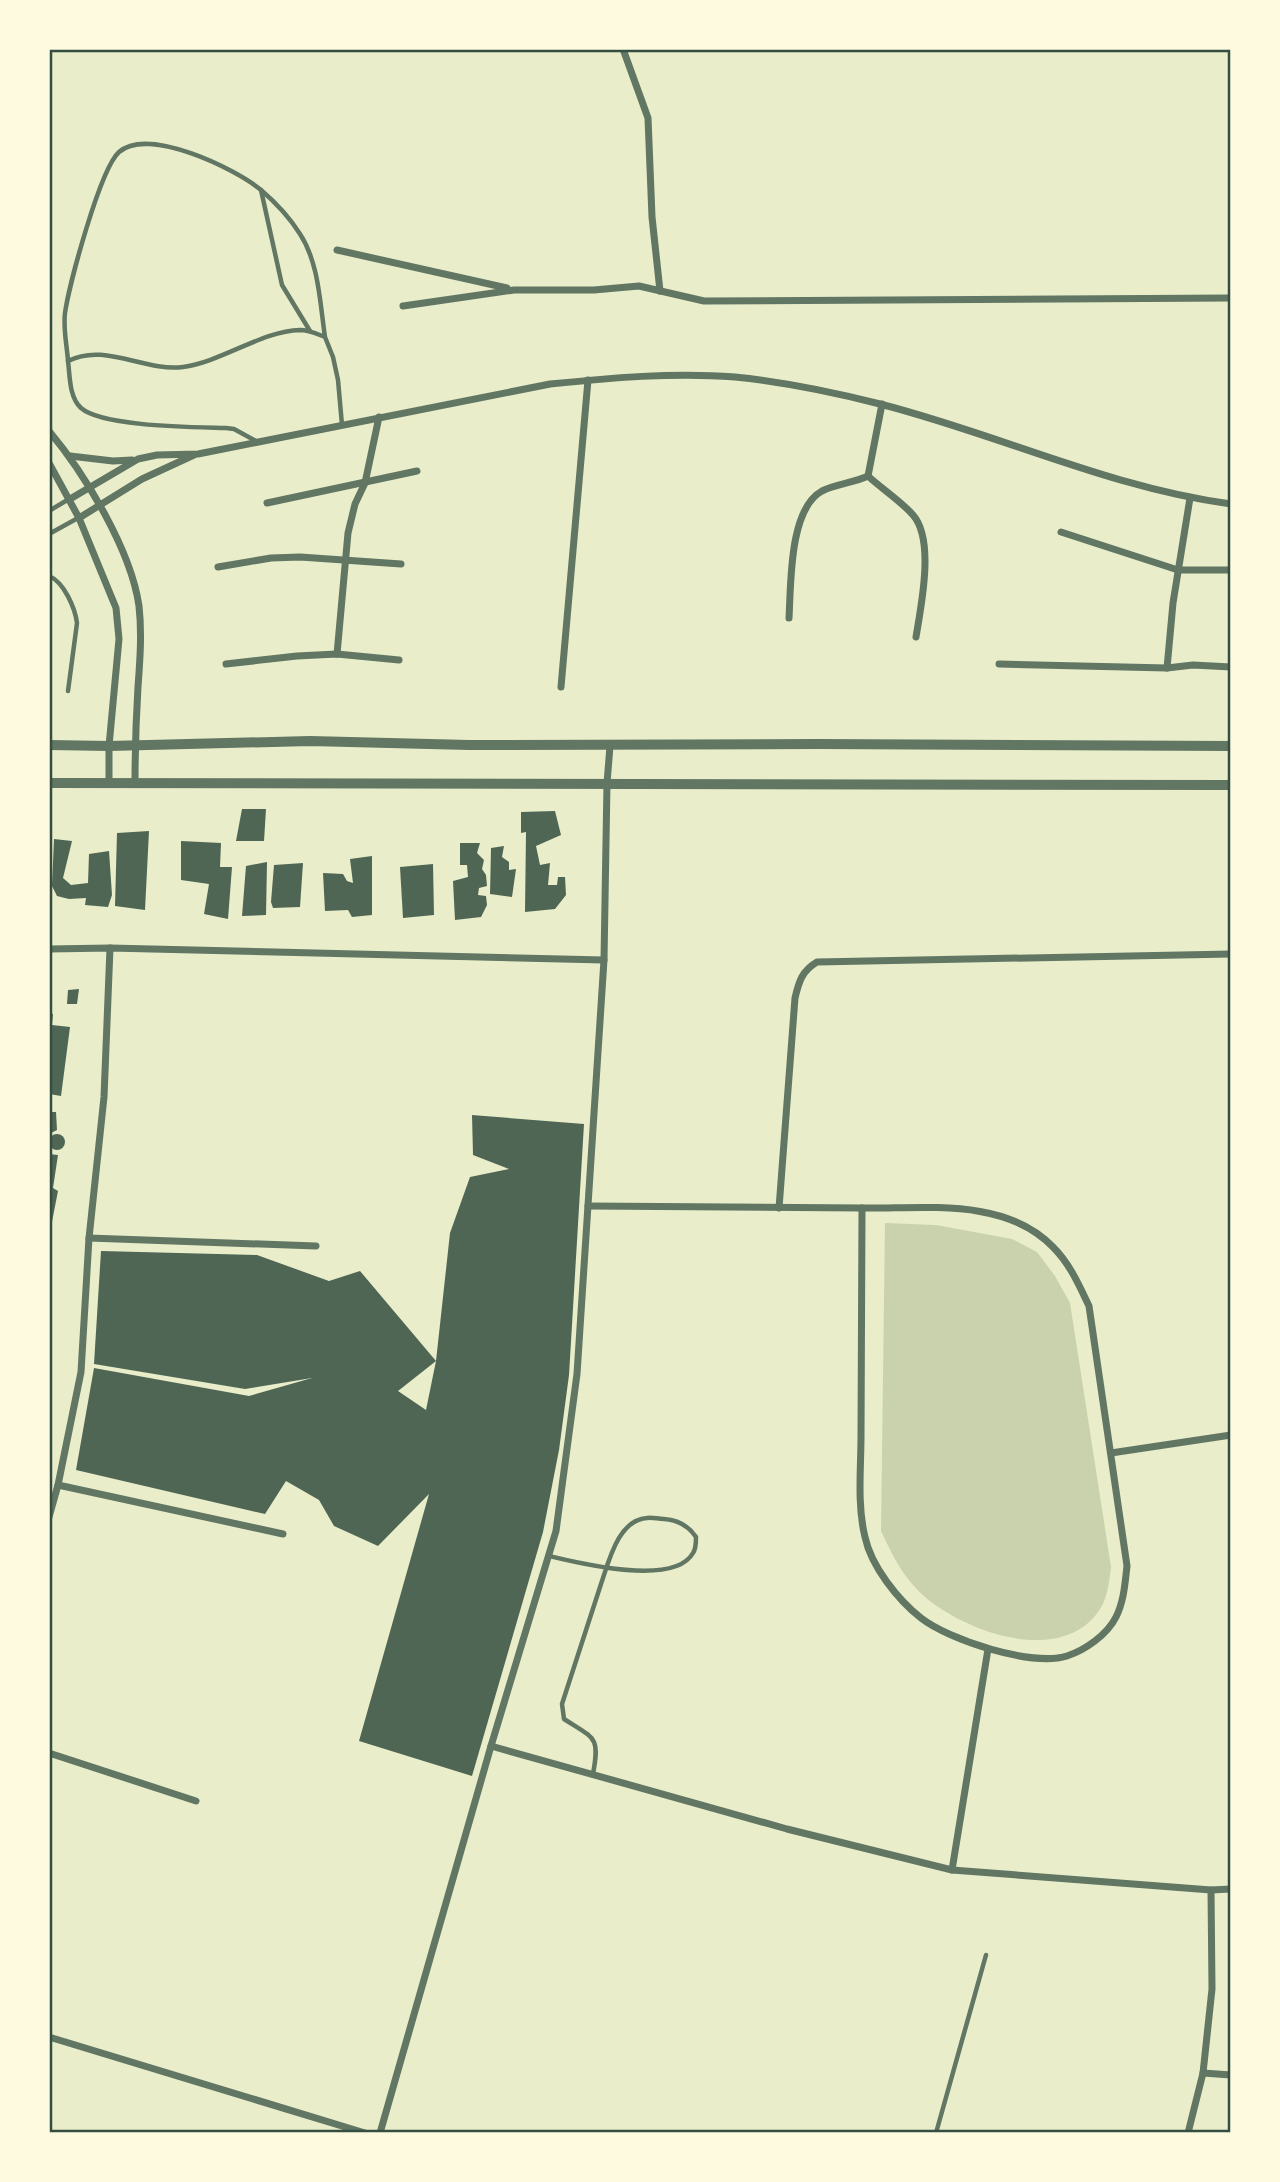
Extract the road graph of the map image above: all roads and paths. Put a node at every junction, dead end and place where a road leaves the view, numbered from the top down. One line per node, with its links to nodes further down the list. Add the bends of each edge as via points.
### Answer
1 (623, 49): 5 (street, via 648,118)
2 (261, 190): 8 (lane, via 282,285); 9 (lane, via 301,235 318,287); 10 (lane, via 222,165 174,148 148,143 118,152 106,173 73,273 65,316)
3 (337, 250): 4 (street)
4 (514, 290): 5 (street, via 639,286); 7 (street)
5 (660, 292): 6 (street, via 691,300)
6 (1231, 299)
7 (403, 306)
8 (310, 331): 9 (lane); 10 (lane, via 278,334 185,366 167,368 103,354 79,355)
9 (325, 337): 14 (lane, via 338,380)
10 (68, 361): 16 (lane, via 73,394 80,407 97,416 234,429)
11 (588, 380): 12 (street, via 733,377); 13 (street); 48 (street)
12 (882, 404): 22 (street); 25 (street, via 1129,483)
13 (379, 417): 14 (street); 23 (street)
14 (342, 425): 16 (street)
15 (49, 431): 18 (street)
16 (257, 442): 17 (street)
17 (198, 454): 19 (street); 29 (street, via 142,479)
18 (70, 456): 19 (street); 24 (street)
19 (138, 459): 24 (street)
20 (49, 463): 26 (street)
21 (417, 471): 23 (street)
22 (868, 476): 40 (street, via 823,490 804,510 792,555); 41 (street, via 914,515 923,531 926,547)
23 (365, 483): 27 (street); 34 (street, via 351,517)
24 (89, 488): 26 (street); 29 (street)
25 (1191, 498): 28 (street); 37 (street)
26 (70, 499): 30 (lane); 31 (street)
27 (267, 503)
28 (1231, 504)
29 (100, 507): 31 (street); 51 (street, via 117,541 138,605 141,640)
30 (49, 511)
31 (79, 518): 33 (lane); 52 (street, via 116,608 118,639)
32 (1061, 532): 37 (street)
33 (49, 534)
34 (345, 560): 35 (street); 36 (street, via 271,558); 42 (street)
35 (401, 564)
36 (218, 567)
37 (1178, 570): 38 (street); 47 (street)
38 (1231, 570)
39 (49, 576): 49 (lane, via 58,581 76,614)
40 (789, 618)
41 (916, 637)
42 (337, 654): 43 (street); 44 (street)
43 (399, 660)
44 (226, 664)
45 (999, 664): 47 (street)
46 (1231, 667): 47 (street)
47 (1167, 668)
48 (561, 687)
49 (68, 691)
50 (49, 745): 52 (street)
51 (135, 745): 52 (street); 53 (street, via 310,741); 58 (street)
52 (109, 746): 57 (street)
53 (610, 746): 54 (street); 56 (street)
54 (1231, 746)
55 (49, 783): 57 (street)
56 (607, 783): 58 (street); 59 (street); 63 (street)
57 (109, 784): 58 (street)
58 (135, 784)
59 (1231, 785)
60 (110, 947): 61 (street); 63 (street); 67 (street, via 104,1097)
61 (49, 949)
62 (1231, 954): 65 (street, via 817,962 805,969 795,998)
63 (604, 960): 64 (street)
64 (588, 1206): 65 (street); 74 (street, via 577,1374)
65 (779, 1208): 66 (street)
66 (862, 1208): 70 (street, via 963,1209 995,1214 1053,1246 1075,1275 1089,1307); 76 (street, via 865,1538 893,1593 922,1620)
67 (89, 1238): 68 (street); 71 (street, via 81,1372)
68 (316, 1246)
69 (1231, 1435): 70 (street)
70 (1111, 1453): 76 (street, via 1127,1566 1115,1619 1098,1639 1065,1656 1030,1657)
71 (58, 1485): 72 (street); 73 (street)
72 (49, 1517)
73 (283, 1534)
74 (549, 1556): 75 (lane); 77 (street)
75 (606, 1570): 75 (lane, via 629,1524 645,1517 673,1520 690,1528 696,1537 687,1561 668,1568); 79 (lane, via 562,1704 564,1719 593,1738 598,1748)
76 (988, 1649): 81 (street)
77 (491, 1746): 79 (street); 89 (street)
78 (49, 1753): 80 (street)
79 (593, 1774): 81 (street)
80 (197, 1801)
81 (952, 1870): 83 (street)
82 (1231, 1889): 83 (street)
83 (1211, 1890): 86 (street, via 1212,1989)
84 (986, 1955): 90 (lane)
85 (49, 2037): 88 (street)
86 (1203, 2073): 87 (street); 91 (street)
87 (1231, 2075)
88 (365, 2133)
89 (380, 2133)
90 (936, 2133)
91 (1188, 2133)

